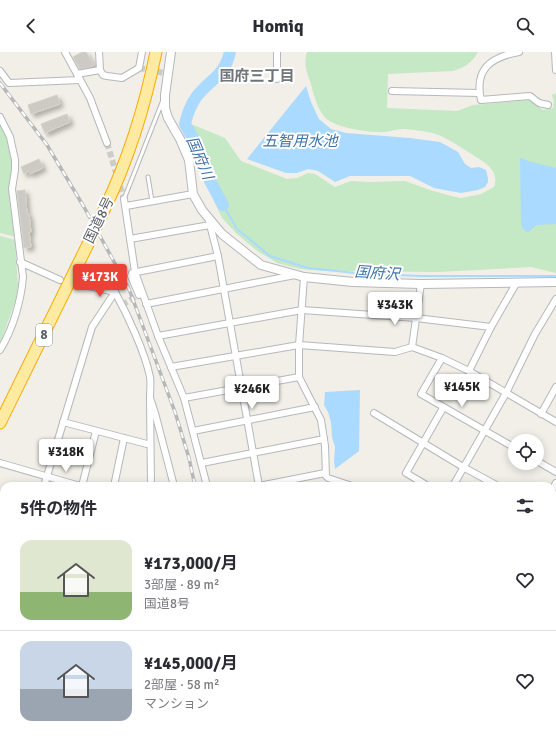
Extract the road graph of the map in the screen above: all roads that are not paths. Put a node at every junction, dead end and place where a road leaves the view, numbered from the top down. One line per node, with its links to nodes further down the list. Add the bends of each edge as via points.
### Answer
1 (65, 52): 12 (street)
2 (99, 52): 9 (street)
3 (142, 52): 9 (street, via 139,68 125,77 111,78)
4 (156, 52): 69 (highway, 国道8号 / 8, bridge, via 136,133 117,182)
5 (171, 52): 16 (street)
6 (277, 52): 13 (street)
7 (519, 52): 15 (street, via 504,55 489,63 482,73)
8 (555, 52): 10 (street)
9 (100, 70): 12 (street)
10 (556, 70)
11 (0, 71): 12 (street, via 9,83)
12 (79, 77): 19 (street)
13 (277, 80)
14 (392, 91): 15 (street)
15 (480, 93): 17 (street, via 481,100 530,96 539,103)
16 (165, 95): 21 (street, via 168,118 189,160); 22 (lane)
17 (548, 105)
18 (0, 117): 28 (street, via 10,138 15,160 12,189)
19 (107, 143)
20 (148, 177): 23 (lane)
21 (193, 194): 23 (street); 25 (street)
22 (124, 199): 24 (street)
23 (152, 201): 24 (street)
24 (126, 206): 26 (street)
25 (210, 223): 26 (street); 27 (street); 30 (street, via 262,265)
26 (130, 239): 29 (street)
27 (218, 256): 29 (street); 37 (street)
28 (20, 262): 32 (street); 47 (street, via 22,290)
29 (135, 272): 39 (street, via 131,276); 41 (street)
30 (295, 276): 31 (street); 37 (street)
31 (304, 278): 35 (street); 42 (street)
32 (60, 280)
33 (517, 282): 34 (street); 35 (street); 45 (street)
34 (556, 282)
35 (421, 284): 43 (street)
36 (90, 286): 38 (street)
37 (224, 289): 41 (street); 44 (street)
38 (115, 292): 60 (street, via 142,352 150,378); 67 (street, via 92,327)
39 (138, 295)
40 (556, 299): 59 (street, via 535,334)
41 (146, 304): 46 (street)
42 (302, 310): 43 (street); 44 (street); 48 (street)
43 (416, 318): 45 (street); 49 (street)
44 (230, 323): 46 (street); 52 (street)
45 (490, 327): 55 (street)
46 (158, 336): 54 (street)
47 (8, 337): 50 (street); 51 (lane)
48 (299, 345): 49 (street, via 395,352); 52 (street); 56 (street)
49 (412, 347): 53 (street)
50 (0, 350)
51 (0, 355)
52 (236, 356): 54 (street); 58 (street)
53 (442, 358): 55 (street); 63 (street, via 421,394)
54 (171, 367): 61 (street)
55 (469, 371): 59 (street)
56 (299, 377): 58 (street); 62 (street)
57 (556, 387): 65 (street)
58 (242, 388): 61 (street); 66 (street)
59 (506, 393): 65 (street); 72 (street)
60 (150, 398): 90 (street); 91 (street)
61 (184, 398): 71 (street)
62 (315, 407): 66 (street); 74 (street, via 321,420)
63 (443, 408): 72 (street); 75 (street)
64 (374, 413): 75 (street)
65 (541, 414): 68 (street)
66 (247, 420): 71 (street); 78 (street)
67 (63, 422): 70 (street); 85 (street)
68 (556, 422)
69 (0, 423)
70 (96, 431): 73 (street); 88 (street)
71 (193, 431): 80 (street)
72 (485, 431): 77 (street); 82 (street)
73 (124, 438): 76 (street); 89 (street)
74 (324, 439): 78 (street); 84 (street)
75 (424, 443): 82 (street); 96 (street, via 406,473)
76 (147, 444)
77 (508, 444)
78 (253, 453): 80 (street); 93 (street)
79 (0, 463): 85 (street)
80 (202, 463): 92 (street)
81 (544, 465): 83 (street)
82 (463, 467): 97 (street); 98 (street)
83 (556, 472)
84 (325, 473): 94 (street); 95 (street, via 328,478)
85 (47, 476): 86 (street); 87 (street)
86 (45, 482)
87 (67, 482)
88 (82, 482)
89 (115, 482)
90 (151, 482)
91 (173, 482)
92 (207, 482)
93 (258, 482)
94 (279, 482)
95 (340, 482)
96 (421, 482)
97 (454, 482)
98 (491, 482)

